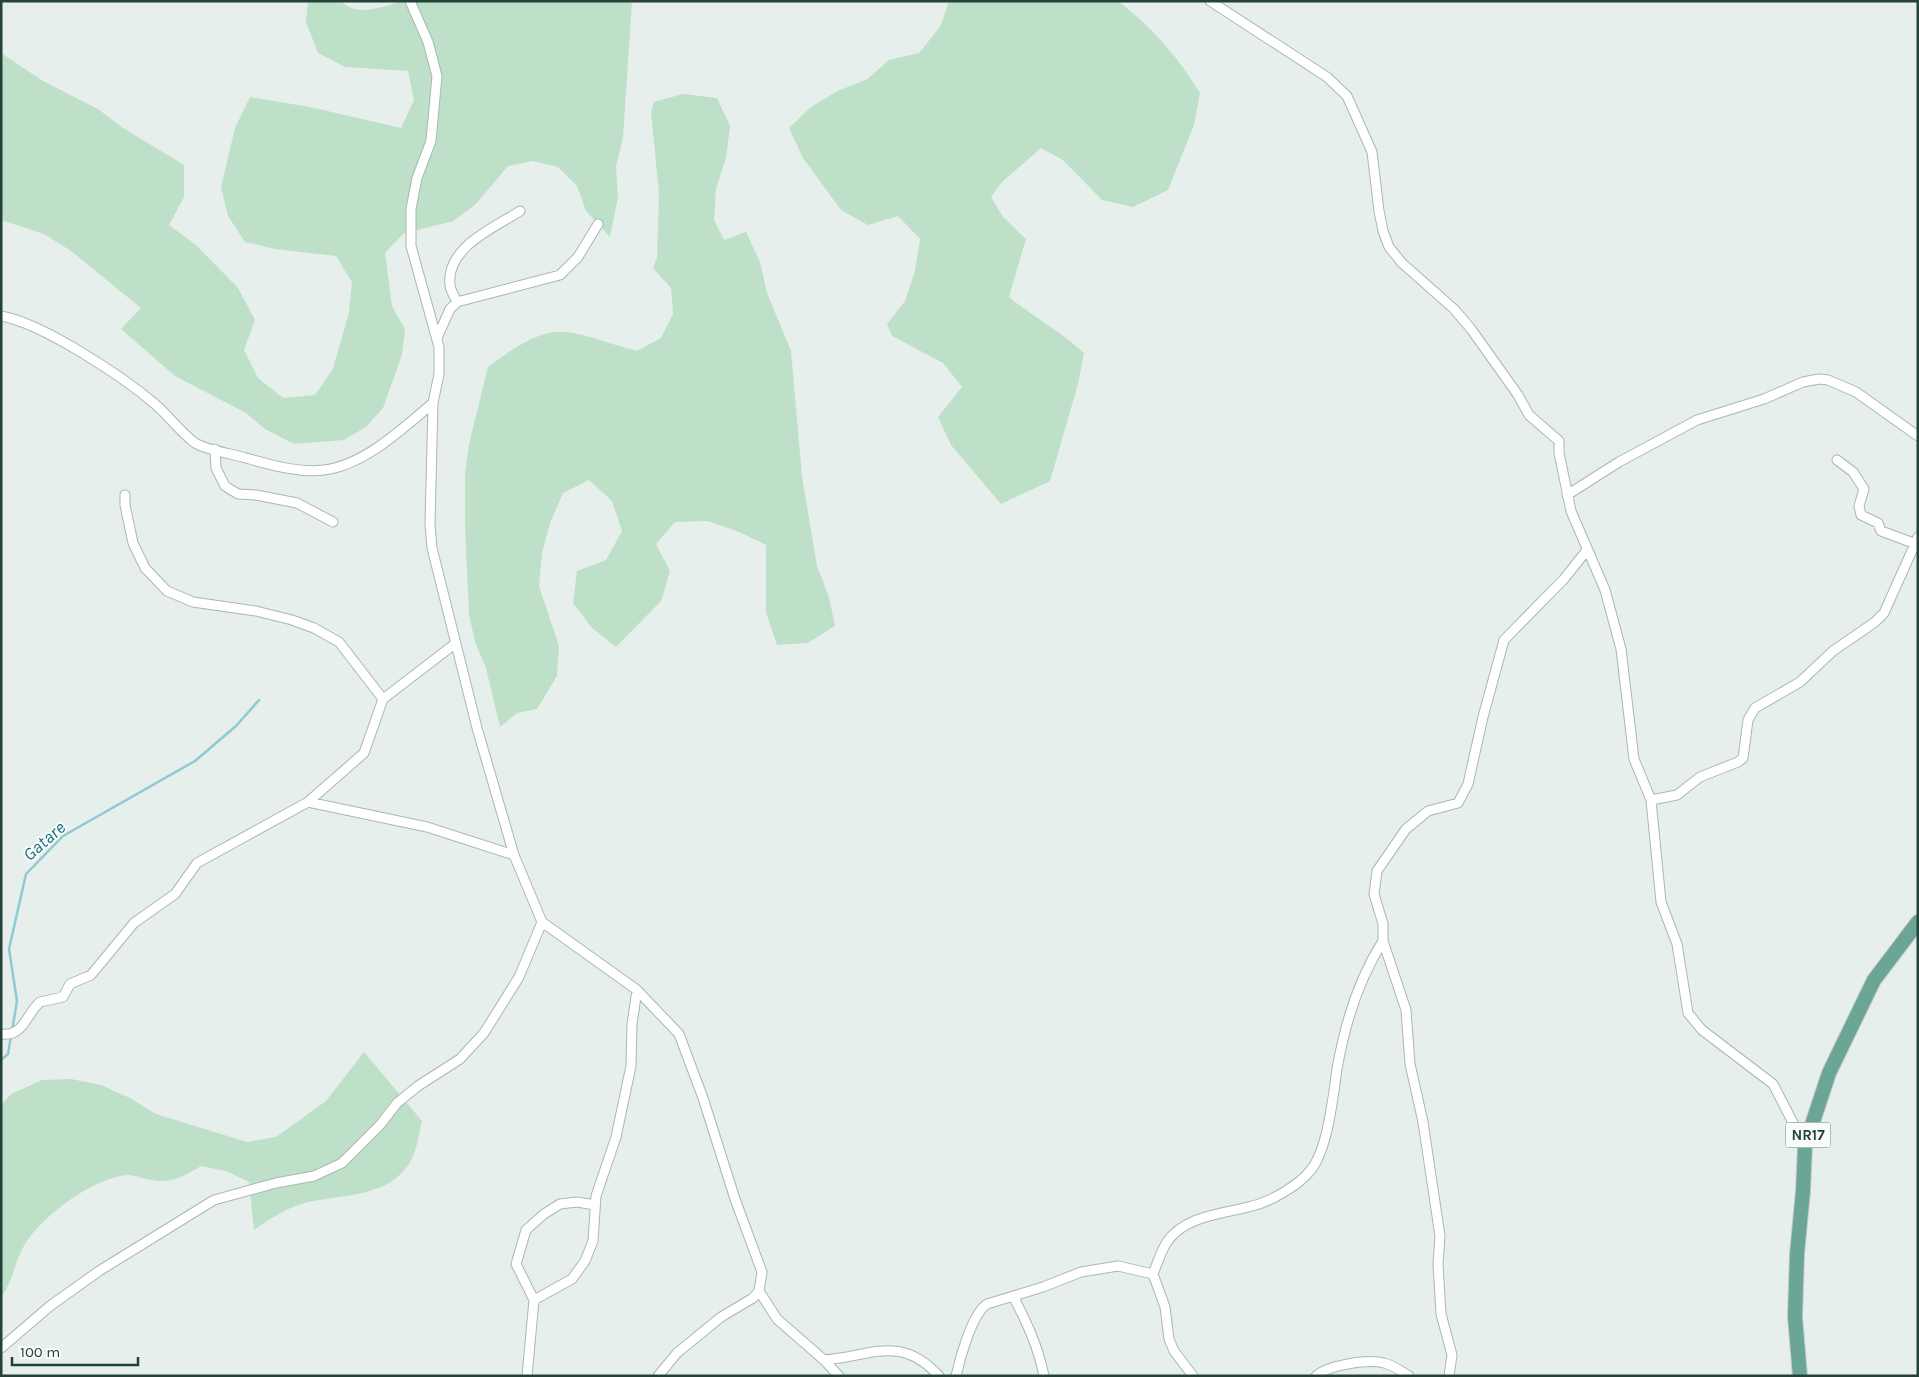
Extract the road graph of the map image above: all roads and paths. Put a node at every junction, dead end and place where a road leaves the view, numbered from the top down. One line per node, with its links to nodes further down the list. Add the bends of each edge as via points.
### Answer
1 (410, 1): 7 (street, via 428,42 437,76 431,141 417,178 411,209 411,246)
2 (1210, 1): 13 (street, via 1327,77 1347,96 1372,152 1382,230 1389,247 1402,263 1454,309 1518,395 1529,415 1559,441)
3 (520, 211): 5 (street, via 455,258 450,270 450,286)
4 (598, 224): 5 (street, via 578,258 560,275)
5 (457, 302): 7 (street, via 450,309)
6 (1, 316): 10 (street, via 33,325 109,371 149,399 198,445)
7 (437, 338): 8 (street, via 439,374)
8 (432, 403): 10 (street, via 392,439 349,462 324,470 296,470); 17 (street, via 432,540)
9 (1918, 436): 13 (street, via 1856,392 1820,379 1803,382 1764,399 1697,420 1619,462)
10 (215, 449): 14 (street, via 216,468 225,486 238,494 297,503)
11 (1837, 460): 15 (street, via 1853,472 1864,489 1861,515 1878,523 1881,531)
12 (125, 495): 18 (street, via 133,543 145,568 167,592 193,602 256,611 314,628 339,642)
13 (1567, 495): 16 (street)
14 (333, 522)
15 (1917, 540): 19 (street, via 1884,613 1833,651 1800,682 1755,708 1748,720 1743,758 1700,777 1677,795)
16 (1587, 550): 19 (street, via 1604,590 1621,649 1634,759); 24 (street, via 1564,579 1504,640 1482,717 1468,784 1458,803 1428,811 1414,821 1394,842 1377,871 1374,894 1383,924)
17 (456, 643): 18 (street); 21 (street)
18 (383, 699): 20 (street, via 364,753)
19 (1651, 800): 27 (street, via 1661,902 1677,944 1688,1013 1702,1030 1774,1084)
20 (308, 802): 21 (street, via 427,827); 26 (street, via 200,860 175,894 134,923 91,975 70,984 63,997 40,1002 16,1033)
21 (514, 855): 22 (street)
22 (542, 922): 25 (street); 33 (street, via 518,977 484,1034 460,1058 397,1104 342,1162 314,1176 276,1182 214,1200 99,1270)
23 (1918, 922): 27 (main road, NR17, via 1874,980 1829,1073)
24 (1383, 941): 29 (street, via 1367,968 1349,1015 1330,1119 1311,1171 1294,1187 1254,1206 1217,1212 1182,1228 1167,1242); 44 (street, via 1406,1010 1410,1064 1423,1122 1440,1236 1441,1314 1452,1355)
25 (637, 990): 28 (street, via 631,1066 616,1137); 30 (street, via 678,1034 762,1272)
26 (1, 1034)
27 (1805, 1146): 45 (main road, NR17, via 1796,1254 1795,1316)
28 (595, 1205): 32 (street, via 594,1241 585,1261 572,1279); 32 (street, via 560,1204 526,1230 516,1264)
29 (1153, 1274): 31 (street, via 1118,1266 1081,1272); 41 (street, via 1165,1307 1172,1345)
30 (759, 1291): 34 (street, via 777,1319); 36 (street, via 677,1353)
31 (1014, 1296): 39 (street, via 981,1308); 40 (street, via 1039,1350)
32 (534, 1300): 35 (street)
33 (1, 1348)
34 (824, 1360): 37 (street); 38 (street, via 902,1350 932,1368)
35 (527, 1376)
36 (658, 1376)
37 (839, 1376)
38 (939, 1376)
39 (956, 1376)
40 (1044, 1376)
41 (1193, 1376)
42 (1316, 1376): 43 (street, via 1328,1368 1367,1362 1384,1363)
43 (1409, 1376)
44 (1449, 1376)
45 (1800, 1376)

